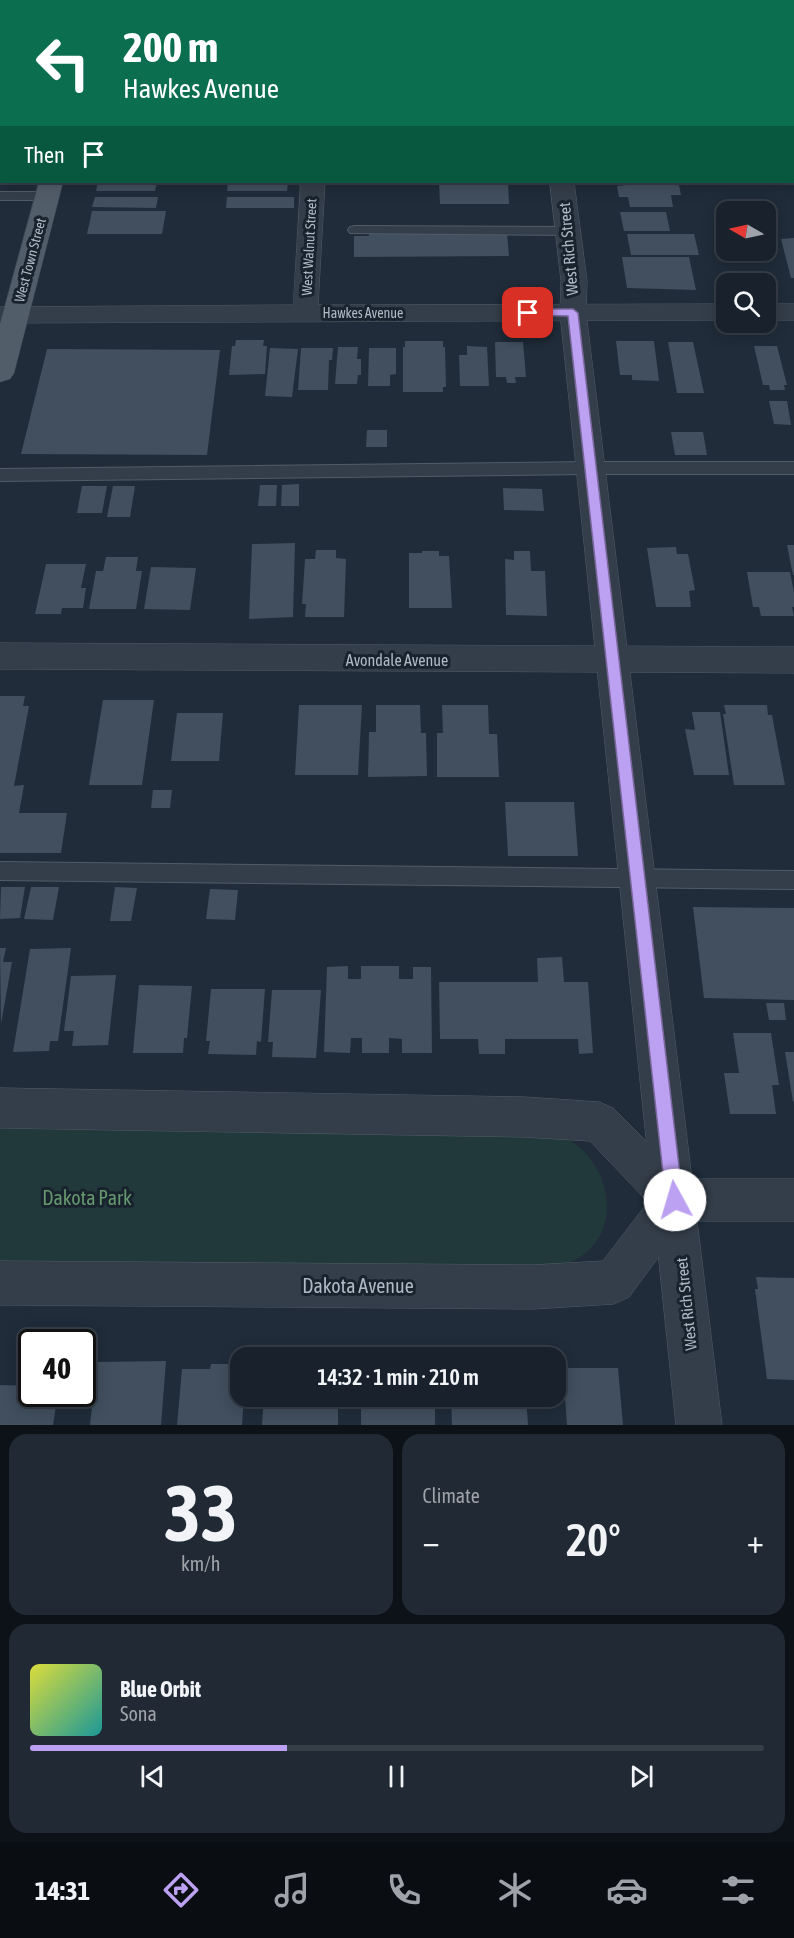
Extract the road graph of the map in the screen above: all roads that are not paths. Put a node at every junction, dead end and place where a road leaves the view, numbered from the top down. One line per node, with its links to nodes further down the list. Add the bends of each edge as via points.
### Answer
1 (313, 183): 12 (street, West Walnut Street)
2 (562, 183): 6 (street, West Rich Street)
3 (49, 189): 4 (lane); 11 (main road, West Town Street)
4 (0, 196)
5 (356, 230): 6 (lane)
6 (568, 231): 10 (street, West Rich Street)
7 (716, 312): 10 (street, Hawkes Avenue)
8 (776, 312): 9 (street)
9 (794, 312)
10 (573, 313): 12 (street, Hawkes Avenue); 14 (street, West Rich Street)
11 (8, 314): 12 (street, Hawkes Avenue); 13 (main road, West Town Street)
12 (305, 314)
13 (0, 373)
14 (591, 468): 15 (lane); 16 (lane); 18 (street, West Rich Street)
15 (794, 468)
16 (0, 475)
17 (0, 656): 18 (street, Avondale Avenue)
18 (613, 660): 19 (street, Avondale Avenue); 21 (street, West Rich Street)
19 (794, 660)
20 (0, 871): 21 (lane)
21 (638, 877): 22 (lane); 24 (street, West Rich Street)
22 (794, 880)
23 (0, 1108): 24 (street, via 524,1116 599,1122)
24 (675, 1200): 25 (street); 26 (street, Dakota Avenue, via 614,1282 533,1287); 27 (street, West Rich Street)
25 (794, 1200)
26 (0, 1283)
27 (699, 1425)

